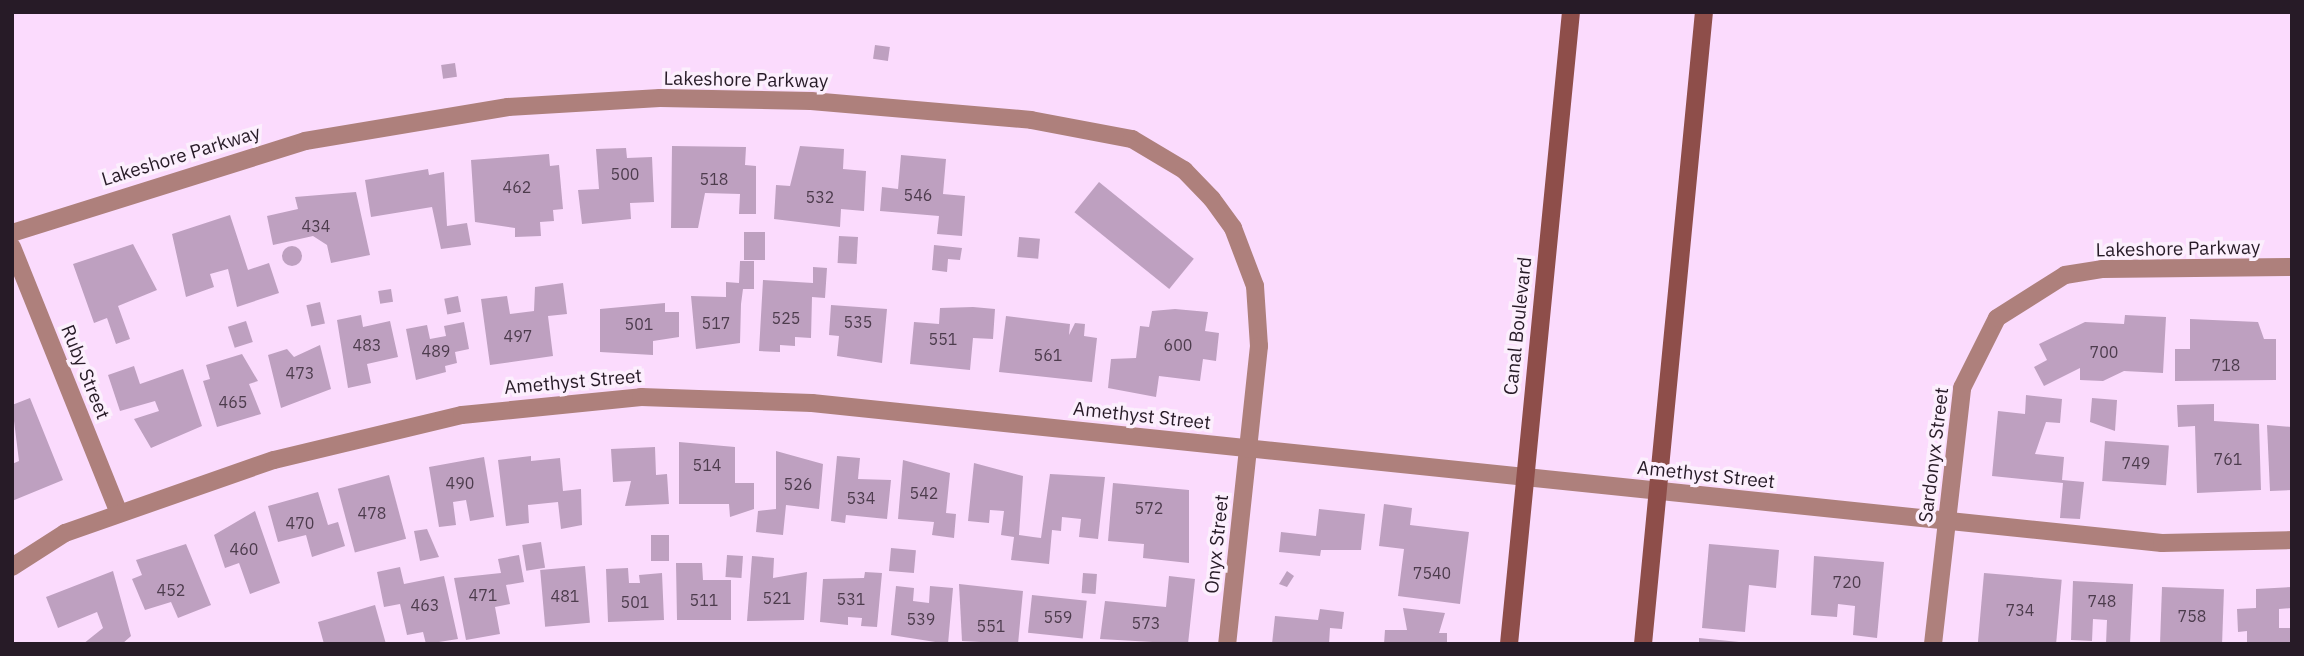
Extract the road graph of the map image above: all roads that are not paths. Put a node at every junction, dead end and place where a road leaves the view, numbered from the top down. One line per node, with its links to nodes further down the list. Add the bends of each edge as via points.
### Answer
1 (1571, 12): 8 (street, Canal Boulevard)
2 (1704, 12): 9 (street)
3 (12, 233): 7 (street, Lakeshore Parkway, via 305,141 508,107 729,97 1081,127 1132,139 1164,156 1212,199 1233,228 1258,307)
4 (12, 247): 10 (street, Ruby Street)
5 (2292, 267): 6 (street, Lakeshore Parkway, via 2102,269)
6 (2065, 275): 11 (street, Sardonyx Street, via 2011,304 1972,359 1956,423)
7 (1248, 448): 8 (street, Amethyst Street); 10 (street, Amethyst Street, via 812,403 642,397 537,404 437,420 274,460); 14 (street, Onyx Street)
8 (1525, 476): 9 (street, Amethyst Street); 15 (street, Canal Boulevard)
9 (1659, 491): 11 (street, Amethyst Street); 16 (street)
10 (119, 513): 13 (street, Amethyst Street, via 65,533)
11 (1946, 521): 12 (street, Amethyst Street, via 2162,543); 17 (street, Sardonyx Street)
12 (2292, 540)
13 (12, 567)
14 (1227, 644)
15 (1508, 644)
16 (1643, 644)
17 (1933, 644)

